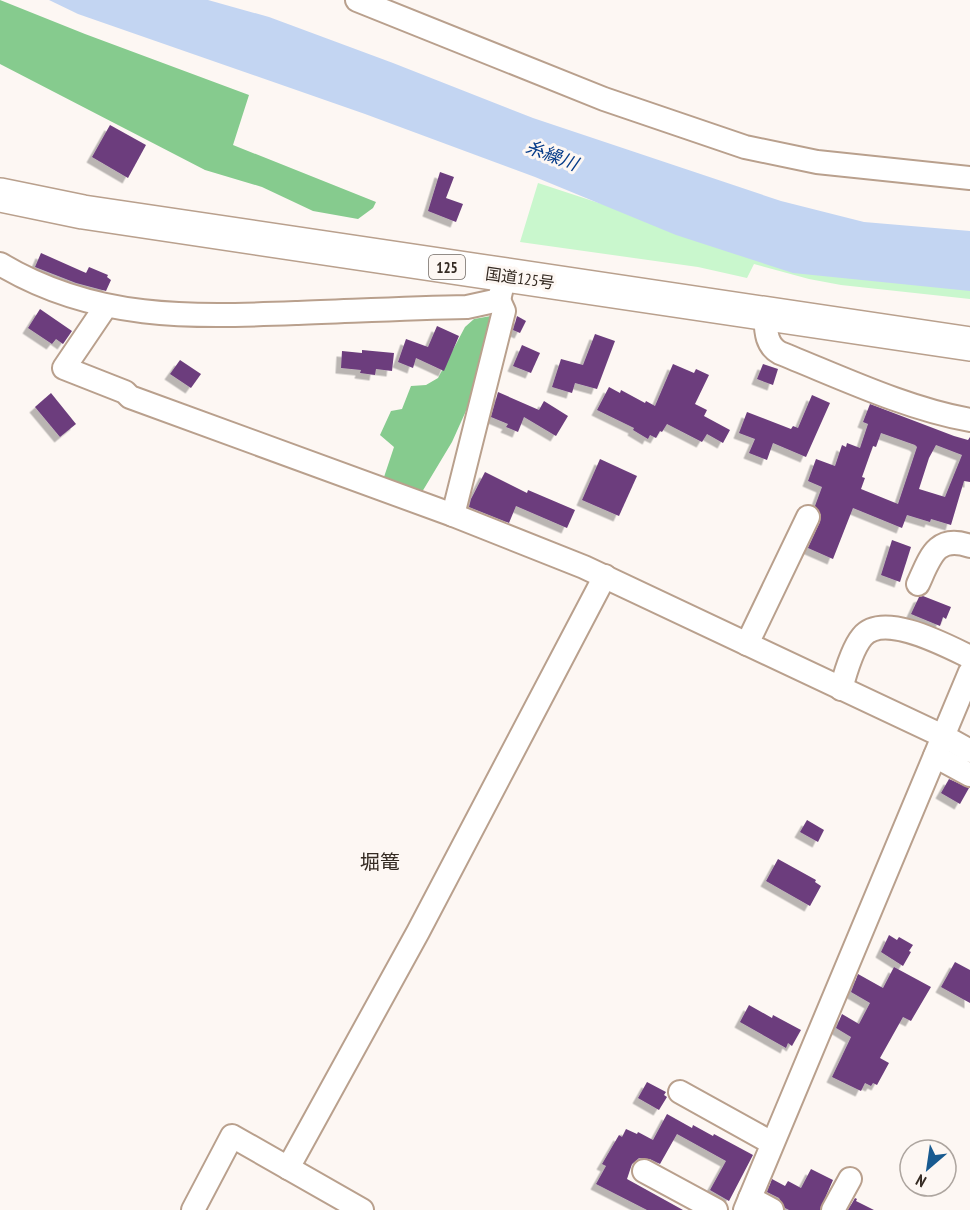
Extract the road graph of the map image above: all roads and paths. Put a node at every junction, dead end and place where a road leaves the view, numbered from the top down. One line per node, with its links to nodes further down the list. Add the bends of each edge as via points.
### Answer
1 (357, 0): 2 (street, via 604,99 745,147 817,162)
2 (970, 178)
3 (0, 195): 5 (highway, 国道125号 / 125)
4 (0, 264): 6 (street, via 55,290)
5 (502, 287): 6 (street, via 467,306 241,315 134,312); 7 (highway, 国道125号 / 125); 10 (street, via 504,311)
6 (106, 306): 10 (street, via 64,368 130,397)
7 (765, 313): 8 (highway, 国道125号 / 125); 9 (street, via 766,333 780,353 895,398)
8 (970, 344)
9 (970, 420)
10 (453, 515): 13 (street)
11 (808, 517): 15 (street)
12 (970, 546): 14 (street, via 952,542 934,550)
13 (605, 576): 15 (street); 24 (street, via 418,932)
14 (918, 584)
15 (747, 644): 18 (street)
16 (970, 657): 18 (street, via 908,630 876,629 861,638)
17 (970, 672): 19 (street)
18 (841, 689): 19 (street)
19 (939, 747): 20 (street); 21 (street); 23 (street)
20 (970, 751)
21 (970, 775)
22 (680, 1092): 23 (street)
23 (772, 1143): 27 (street)
24 (288, 1168): 28 (street, via 232,1137); 29 (street)
25 (644, 1171): 30 (street)
26 (849, 1179): 32 (street)
27 (747, 1204): 31 (street)
28 (193, 1210)
29 (362, 1210)
30 (716, 1210)
31 (772, 1210)
32 (833, 1210)

